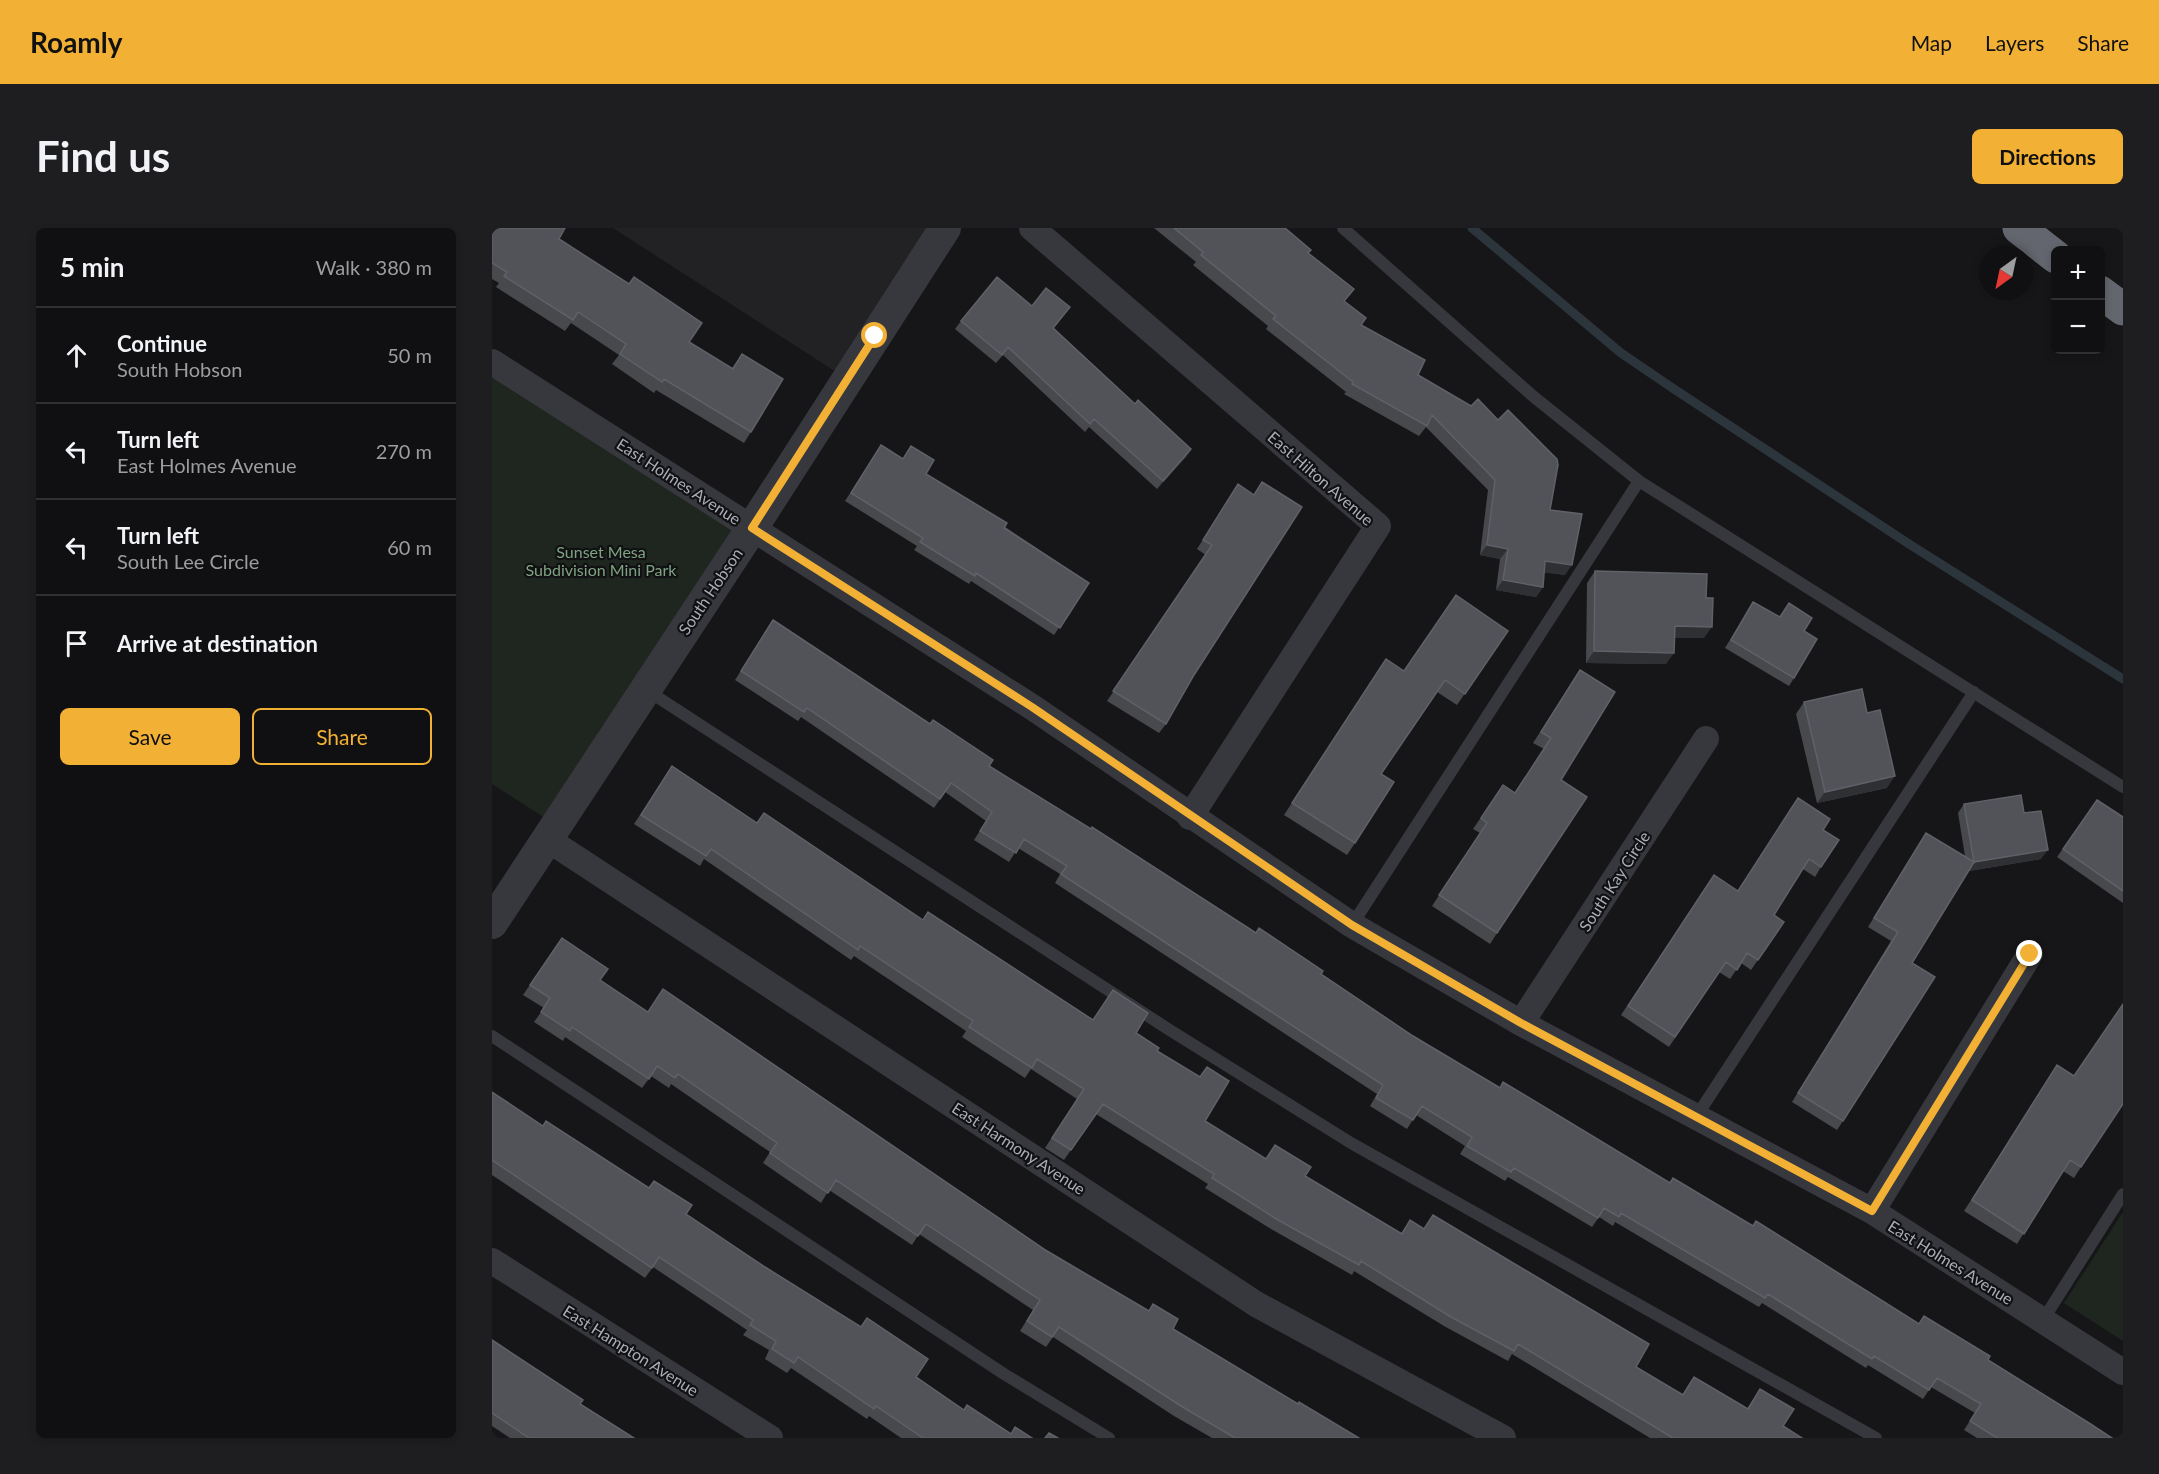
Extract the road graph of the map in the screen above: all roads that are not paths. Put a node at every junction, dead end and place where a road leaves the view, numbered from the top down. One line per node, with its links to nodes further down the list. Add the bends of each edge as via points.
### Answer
1 (945, 228): 10 (street, South Hobson)
2 (1032, 228): 15 (street, East Hilton Avenue, via 1378,526)
3 (1343, 228): 9 (lane, via 1534,397)
4 (2019, 228): 5 (highway)
5 (2051, 254)
6 (2105, 296): 7 (highway)
7 (2123, 309)
8 (492, 362): 10 (street, East Holmes Avenue)
9 (1639, 481): 12 (lane); 18 (lane)
10 (752, 528): 11 (street, South Hobson); 15 (street, East Holmes Avenue, via 1032,707)
11 (645, 689): 16 (street, South Hobson); 31 (lane, via 1168,1029 1351,1143)
12 (1974, 692): 14 (lane); 22 (lane)
13 (1706, 739): 20 (street, South Kay Circle)
14 (2123, 787)
15 (1190, 817): 18 (street, East Holmes Avenue)
16 (547, 839): 17 (street, South Hobson); 30 (street, East Harmony Avenue, via 1256,1304)
17 (492, 923)
18 (1352, 925): 20 (street, East Holmes Avenue)
19 (2030, 954): 24 (street)
20 (1521, 1023): 22 (street, East Holmes Avenue)
21 (492, 1036): 29 (lane, via 994,1368)
22 (1696, 1117): 24 (street, East Holmes Avenue)
23 (2123, 1194): 26 (lane)
24 (1872, 1211): 26 (street, East Holmes Avenue)
25 (492, 1261): 28 (street, East Hampton Avenue)
26 (2043, 1320): 27 (street, East Holmes Avenue)
27 (2123, 1372)
28 (770, 1438)
29 (1109, 1438)
30 (1503, 1438)
31 (1876, 1438)

